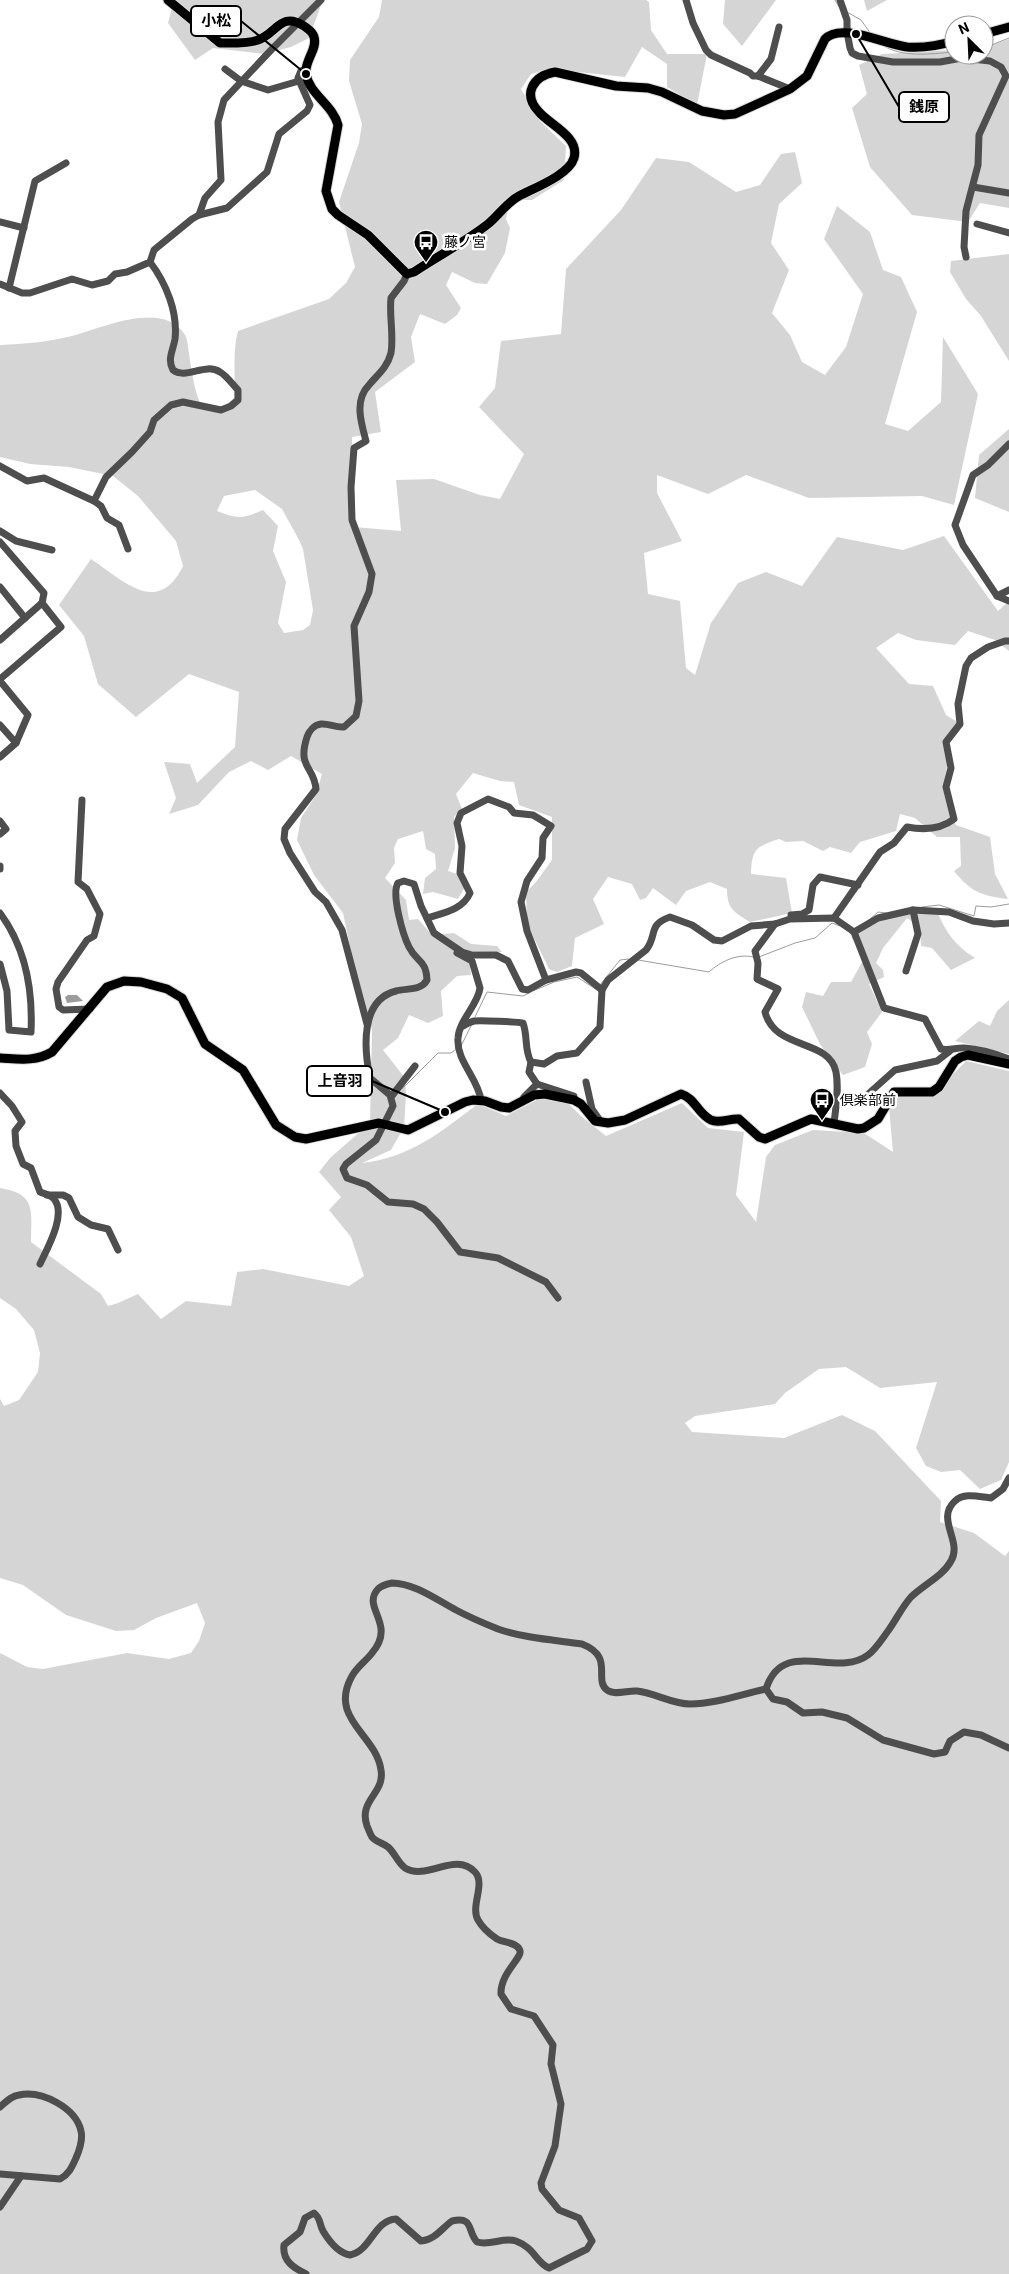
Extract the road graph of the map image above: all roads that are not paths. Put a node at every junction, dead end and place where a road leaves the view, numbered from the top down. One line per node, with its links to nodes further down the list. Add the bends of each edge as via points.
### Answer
1 (168, 0): 5 (main road, via 220,43 257,41 285,21)
2 (321, 0): 5 (street)
3 (686, 0): 13 (street, via 706,50)
4 (840, 0): 9 (street, via 847,20)
5 (299, 23): 12 (main road, via 310,29 314,36 315,43); 14 (street)
6 (779, 26): 13 (street, via 771,59)
7 (1009, 27): 8 (main road)
8 (994, 31)
9 (847, 32): 10 (main road, via 907,47); 16 (main road, via 829,34 807,76); 18 (street, via 852,53 858,56 893,62 975,59 1001,67 1006,76 979,134 978,165)
10 (944, 44)
11 (225, 68): 14 (street)
12 (306, 69): 15 (street, via 298,74); 27 (main road, via 309,82 338,125 326,191 330,204 338,215 368,235)
13 (758, 76): 16 (street)
14 (242, 81): 15 (street, via 268,90); 20 (street, via 224,100 218,122 221,180 205,198)
15 (299, 81): 20 (street, via 310,105 279,134 267,172 227,208)
16 (790, 89): 27 (main road, via 735,114 724,115 702,111 648,88 616,86 555,72 547,74 533,84 530,92 538,112 572,142 574,158 569,168 513,199 488,223)
17 (66, 163): 23 (street, via 35,181)
18 (973, 186): 19 (street); 25 (street, via 964,225)
19 (1009, 193)
20 (199, 215): 26 (street, via 154,250)
21 (0, 222): 23 (street)
22 (977, 224): 24 (street)
23 (24, 228): 29 (street)
24 (1009, 233)
25 (966, 257)
26 (150, 262): 29 (street, via 92,285 72,279 30,293); 32 (street, via 165,284 174,316 175,340 169,361 173,370 182,374 201,369 220,372 238,390 238,400 221,410 183,402 171,405 154,420 150,432 106,477)
27 (407, 274): 66 (street, via 391,298 392,340 388,362 362,397 360,415 366,441 354,448 352,520 372,574 369,592 354,626 359,701 356,716 344,727 321,724 309,732 304,760 315,780 316,789 285,829 284,839 342,930)
28 (0, 284): 29 (street)
29 (9, 288)
30 (1009, 444): 39 (street, via 973,475 954,524 963,545)
31 (0, 466): 32 (street, via 27,481 44,478)
32 (94, 501): 35 (street, via 102,506 107,518 119,524)
33 (0, 531): 36 (street, via 16,541)
34 (0, 542): 41 (street, via 44,593)
35 (128, 549)
36 (52, 550)
37 (0, 587): 42 (street)
38 (1009, 590): 39 (street)
39 (997, 596): 40 (street)
40 (1009, 601)
41 (42, 604): 42 (street); 45 (street, via 61,627)
42 (25, 618): 43 (street)
43 (1, 637)
44 (1009, 641): 52 (street, via 988,647 971,658 966,666 958,704 960,724 946,742 951,768 946,787 954,819 938,828 907,827 894,844 880,852)
45 (0, 680): 47 (street, via 28,715)
46 (0, 725): 47 (street)
47 (16, 744): 48 (street)
48 (0, 757)
49 (82, 800): 65 (street, via 78,882 86,889 100,914 94,936 87,940 56,989 59,1007 63,1010)
50 (0, 821): 51 (street, via 6,829)
51 (0, 834)
52 (858, 885): 56 (street); 57 (street, via 820,877 812,886 809,910)
53 (913, 910): 58 (street, via 949,912 973,921 994,924); 59 (street, via 878,918); 62 (street, via 918,934)
54 (0, 913): 61 (street, via 24,959 32,1005 31,1032 9,1030 5,975)
55 (427, 918): 60 (street, via 434,933); 63 (street, via 464,904 470,893 460,873 462,846 457,823 461,812 488,799 509,807 514,813 533,815 551,826 543,838 542,858 527,881 521,902 527,931); 66 (street, via 414,884 404,880 398,883 395,892 401,925 409,948 425,965 427,980 420,987 397,990 377,1001)
56 (834, 918): 57 (street); 59 (street)
57 (779, 922): 64 (street, via 751,926 722,941 670,917 662,920 653,930 646,950 608,980); 83 (street, via 760,942 754,956 758,963 757,979 778,989 765,1012 768,1022 785,1039 807,1045 832,1064 836,1071)
58 (1009, 923)
59 (854, 932): 68 (street, via 884,1008 924,1019 939,1047)
60 (446, 942): 63 (street, via 472,955 502,957 512,966 519,986 524,990); 67 (street, via 459,955 472,961 480,988)
61 (0, 964)
62 (906, 971)
63 (546, 980): 64 (street, via 582,973)
64 (602, 990): 71 (street, via 600,1027 577,1053 557,1056 544,1064)
65 (90, 1009): 69 (main road, via 67,1037 43,1058); 84 (main road, via 107,987 124,981 167,988 187,1005 205,1044 244,1070 276,1124 286,1133 306,1139)
66 (367, 1024): 78 (street, via 370,1078)
67 (463, 1026): 71 (street, via 475,1021 523,1023); 79 (street, via 458,1036 458,1049)
68 (950, 1051): 70 (street, via 965,1047); 77 (street, via 937,1061 895,1070)
69 (0, 1058)
70 (1009, 1059)
71 (531, 1062): 75 (street, via 529,1072)
72 (1009, 1064): 83 (main road, via 961,1057 932,1092 894,1092 871,1125 858,1129)
73 (414, 1066): 78 (street)
74 (586, 1082): 82 (street, via 592,1109)
75 (537, 1084): 80 (street, via 574,1096); 81 (street, via 524,1097)
76 (0, 1093): 85 (street, via 22,1122 16,1131 18,1154 23,1164 34,1173 40,1192)
77 (867, 1095)
78 (391, 1097): 84 (street, via 393,1106)
79 (480, 1100): 81 (main road); 84 (main road, via 465,1102 414,1129)
80 (574, 1100): 81 (main road, via 539,1094 517,1106); 82 (main road)
81 (505, 1108)
82 (599, 1122): 83 (main road, via 608,1124 625,1120 681,1094 688,1096 711,1120 739,1119 765,1139 811,1119)
83 (834, 1123)
84 (385, 1124): 88 (street, via 376,1140 346,1164 343,1169 348,1178 367,1186 388,1202 413,1204 424,1209 460,1252 498,1258 546,1282)
85 (47, 1195): 86 (street, via 69,1198 78,1217 90,1225 108,1229); 87 (street, via 58,1204 58,1223)
86 (118, 1250)
87 (40, 1264)
88 (558, 1298)
89 (1009, 1478): 90 (street, via 1003,1490 992,1498 967,1495 955,1500 947,1520 955,1544 951,1561 911,1597 868,1656 842,1662 792,1661 775,1671)
90 (766, 1689): 91 (street, via 773,1699 787,1702 803,1713 834,1714 856,1722 883,1740 934,1754 945,1752 950,1741 964,1732 981,1735); 96 (street, via 690,1704 637,1691 615,1693 603,1685 603,1671 597,1653 582,1644 501,1630 402,1585 391,1583 380,1587 373,1595 381,1635 372,1653 351,1677 346,1695 349,1718 371,1747 381,1769 378,1791 369,1798 365,1819 371,1836 389,1848 404,1867 421,1872 453,1864 475,1872 478,1878 475,1909 480,1922 496,1938 520,1948 518,1960 502,1981 501,1994 512,2009 534,2016 550,2040 554,2050 552,2070 561,2104 555,2146 542,2178 542,2189 559,2210 579,2218 592,2241 587,2249 549,2268 531,2249 516,2241 477,2242 464,2221 452,2220 422,2241 400,2222 390,2219 360,2251 350,2255 330,2241 314,2213 305,2218 300,2232 287,2241 283,2251 288,2263)
91 (1009, 1748)
92 (0, 2107): 94 (street, via 19,2095 47,2098 72,2115 82,2133 78,2154 68,2174 60,2178)
93 (0, 2174): 94 (street)
94 (21, 2176): 95 (street)
95 (0, 2208)
96 (306, 2274)

